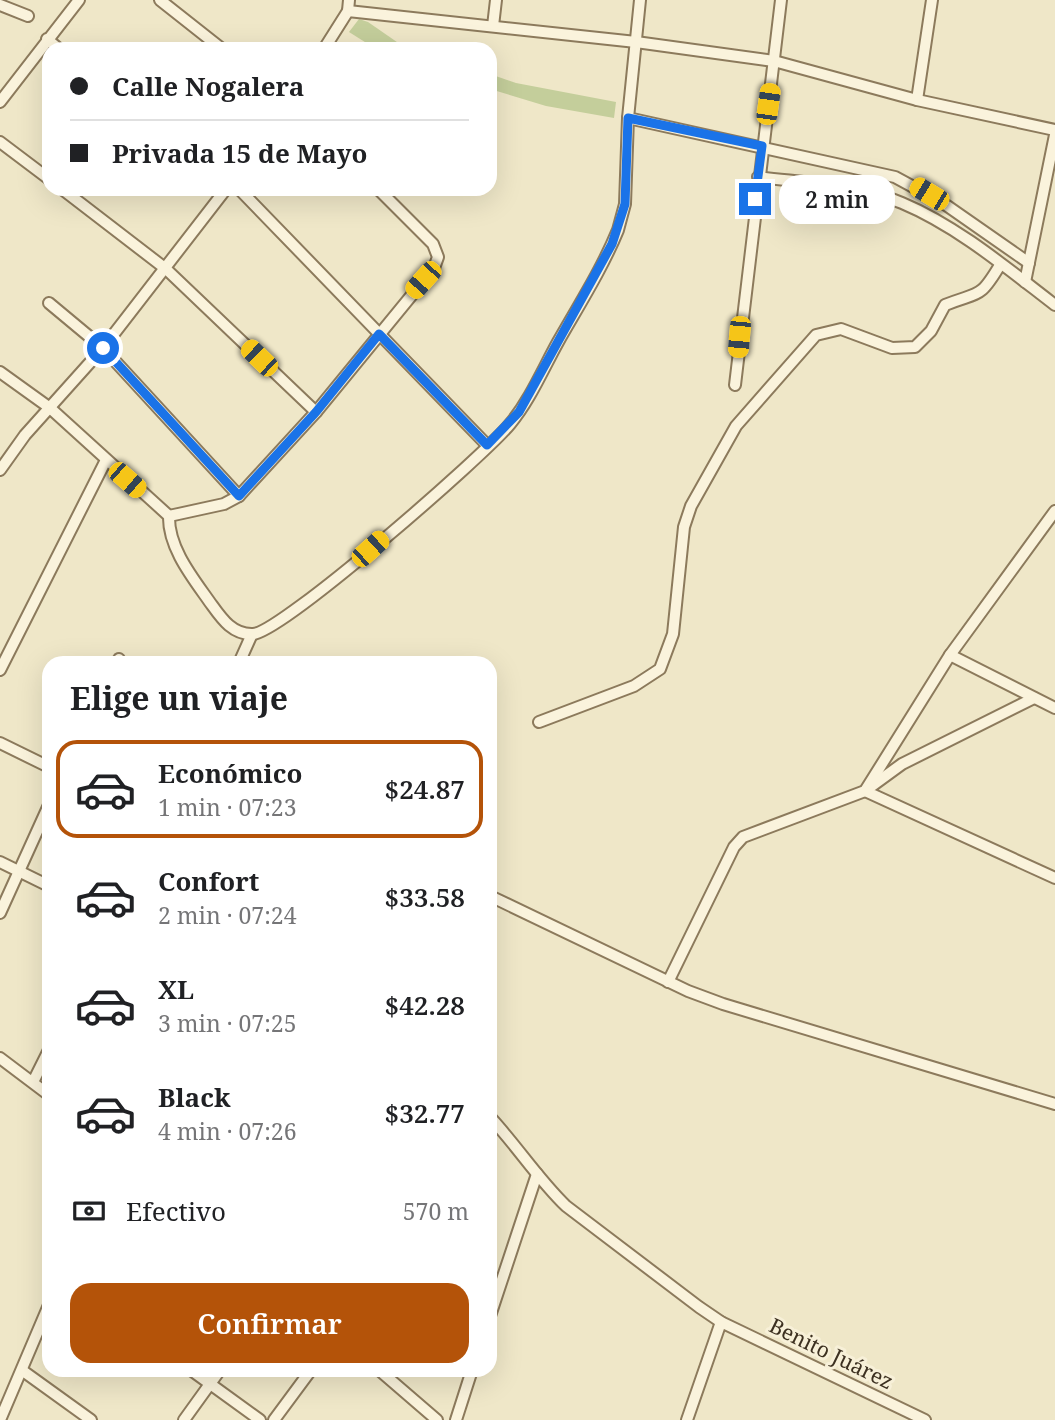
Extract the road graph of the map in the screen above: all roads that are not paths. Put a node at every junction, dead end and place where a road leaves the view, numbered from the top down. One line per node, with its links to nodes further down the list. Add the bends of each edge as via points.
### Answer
1 (79, 0): 11 (street)
2 (160, 0): 14 (street)
3 (496, 0): 10 (street)
4 (639, 0): 16 (street)
5 (781, 0): 18 (street)
6 (932, 0): 19 (street)
7 (0, 5): 9 (street)
8 (348, 5): 10 (street); 15 (street)
9 (28, 16)
10 (493, 26): 16 (street)
11 (47, 39): 12 (street); 13 (street)
12 (45, 42)
13 (51, 42)
14 (213, 42)
15 (328, 42)
16 (636, 42): 18 (street); 21 (street)
17 (42, 46): 20 (street)
18 (774, 61): 19 (street); 24 (street)
19 (917, 100): 22 (street)
20 (0, 102)
21 (628, 118): 24 (street); 43 (street, via 625,204 612,244 509,426)
22 (1055, 132): 31 (street)
23 (0, 142): 25 (street)
24 (762, 146): 26 (street); 31 (street, via 895,177 943,203)
25 (42, 174)
26 (758, 177): 32 (street, via 869,193 901,203); 40 (street)
27 (70, 196): 33 (street)
28 (221, 196): 33 (street)
29 (246, 196): 37 (street)
30 (385, 196): 37 (street, via 433,244 438,257 434,268)
31 (1029, 263): 34 (street)
32 (1000, 265): 34 (street); 55 (street, via 978,296 945,305 931,331 915,347 892,348 841,329 816,335 736,426 691,506 684,527 673,634 660,669 634,686)
33 (166, 269): 38 (street); 42 (street)
34 (1025, 282): 36 (street)
35 (49, 303): 38 (street)
36 (1055, 305)
37 (379, 334): 42 (street); 43 (street)
38 (103, 348): 41 (street); 46 (street)
39 (0, 372): 41 (street)
40 (735, 385)
41 (50, 408): 44 (street); 45 (street)
42 (316, 412): 46 (street)
43 (487, 445): 49 (street, via 330,585 275,626)
44 (106, 462): 48 (street); 52 (street)
45 (0, 470)
46 (239, 496): 48 (street, via 224,504)
47 (1054, 514): 50 (street)
48 (169, 516): 49 (street, via 172,538 197,584 230,627)
49 (252, 634): 51 (street)
50 (950, 655): 53 (street); 58 (street)
51 (242, 656)
52 (0, 670)
53 (1034, 698): 54 (street); 58 (street, via 902,764)
54 (1055, 708)
55 (539, 722)
56 (0, 743): 57 (street)
57 (42, 764)
58 (865, 791): 62 (street); 66 (street, via 743,836)
59 (42, 821): 61 (street)
60 (0, 862): 61 (street)
61 (20, 872): 63 (street); 65 (street)
62 (1055, 878)
63 (42, 883)
64 (497, 899): 66 (street)
65 (0, 913)
66 (668, 982): 71 (street, via 819,1036)
67 (0, 1058): 69 (street)
68 (42, 1064): 69 (street)
69 (33, 1082): 70 (street)
70 (42, 1089)
71 (1055, 1104)
72 (497, 1125): 73 (street, Benito Juárez)
73 (537, 1174): 74 (street); 75 (street, Benito Juárez, via 566,1206)
74 (497, 1296)
75 (722, 1322): 84 (street, Benito Juárez); 92 (street)
76 (42, 1323): 77 (street)
77 (23, 1371): 85 (street); 86 (street)
78 (200, 1377): 83 (street)
79 (215, 1377): 83 (street)
80 (306, 1377): 89 (street)
81 (387, 1377): 90 (street)
82 (470, 1377): 91 (street)
83 (210, 1384): 87 (street); 88 (street)
84 (919, 1419)
85 (0, 1420)
86 (91, 1420)
87 (184, 1420)
88 (260, 1420)
89 (274, 1420)
90 (436, 1420)
91 (456, 1420)
92 (687, 1420)

